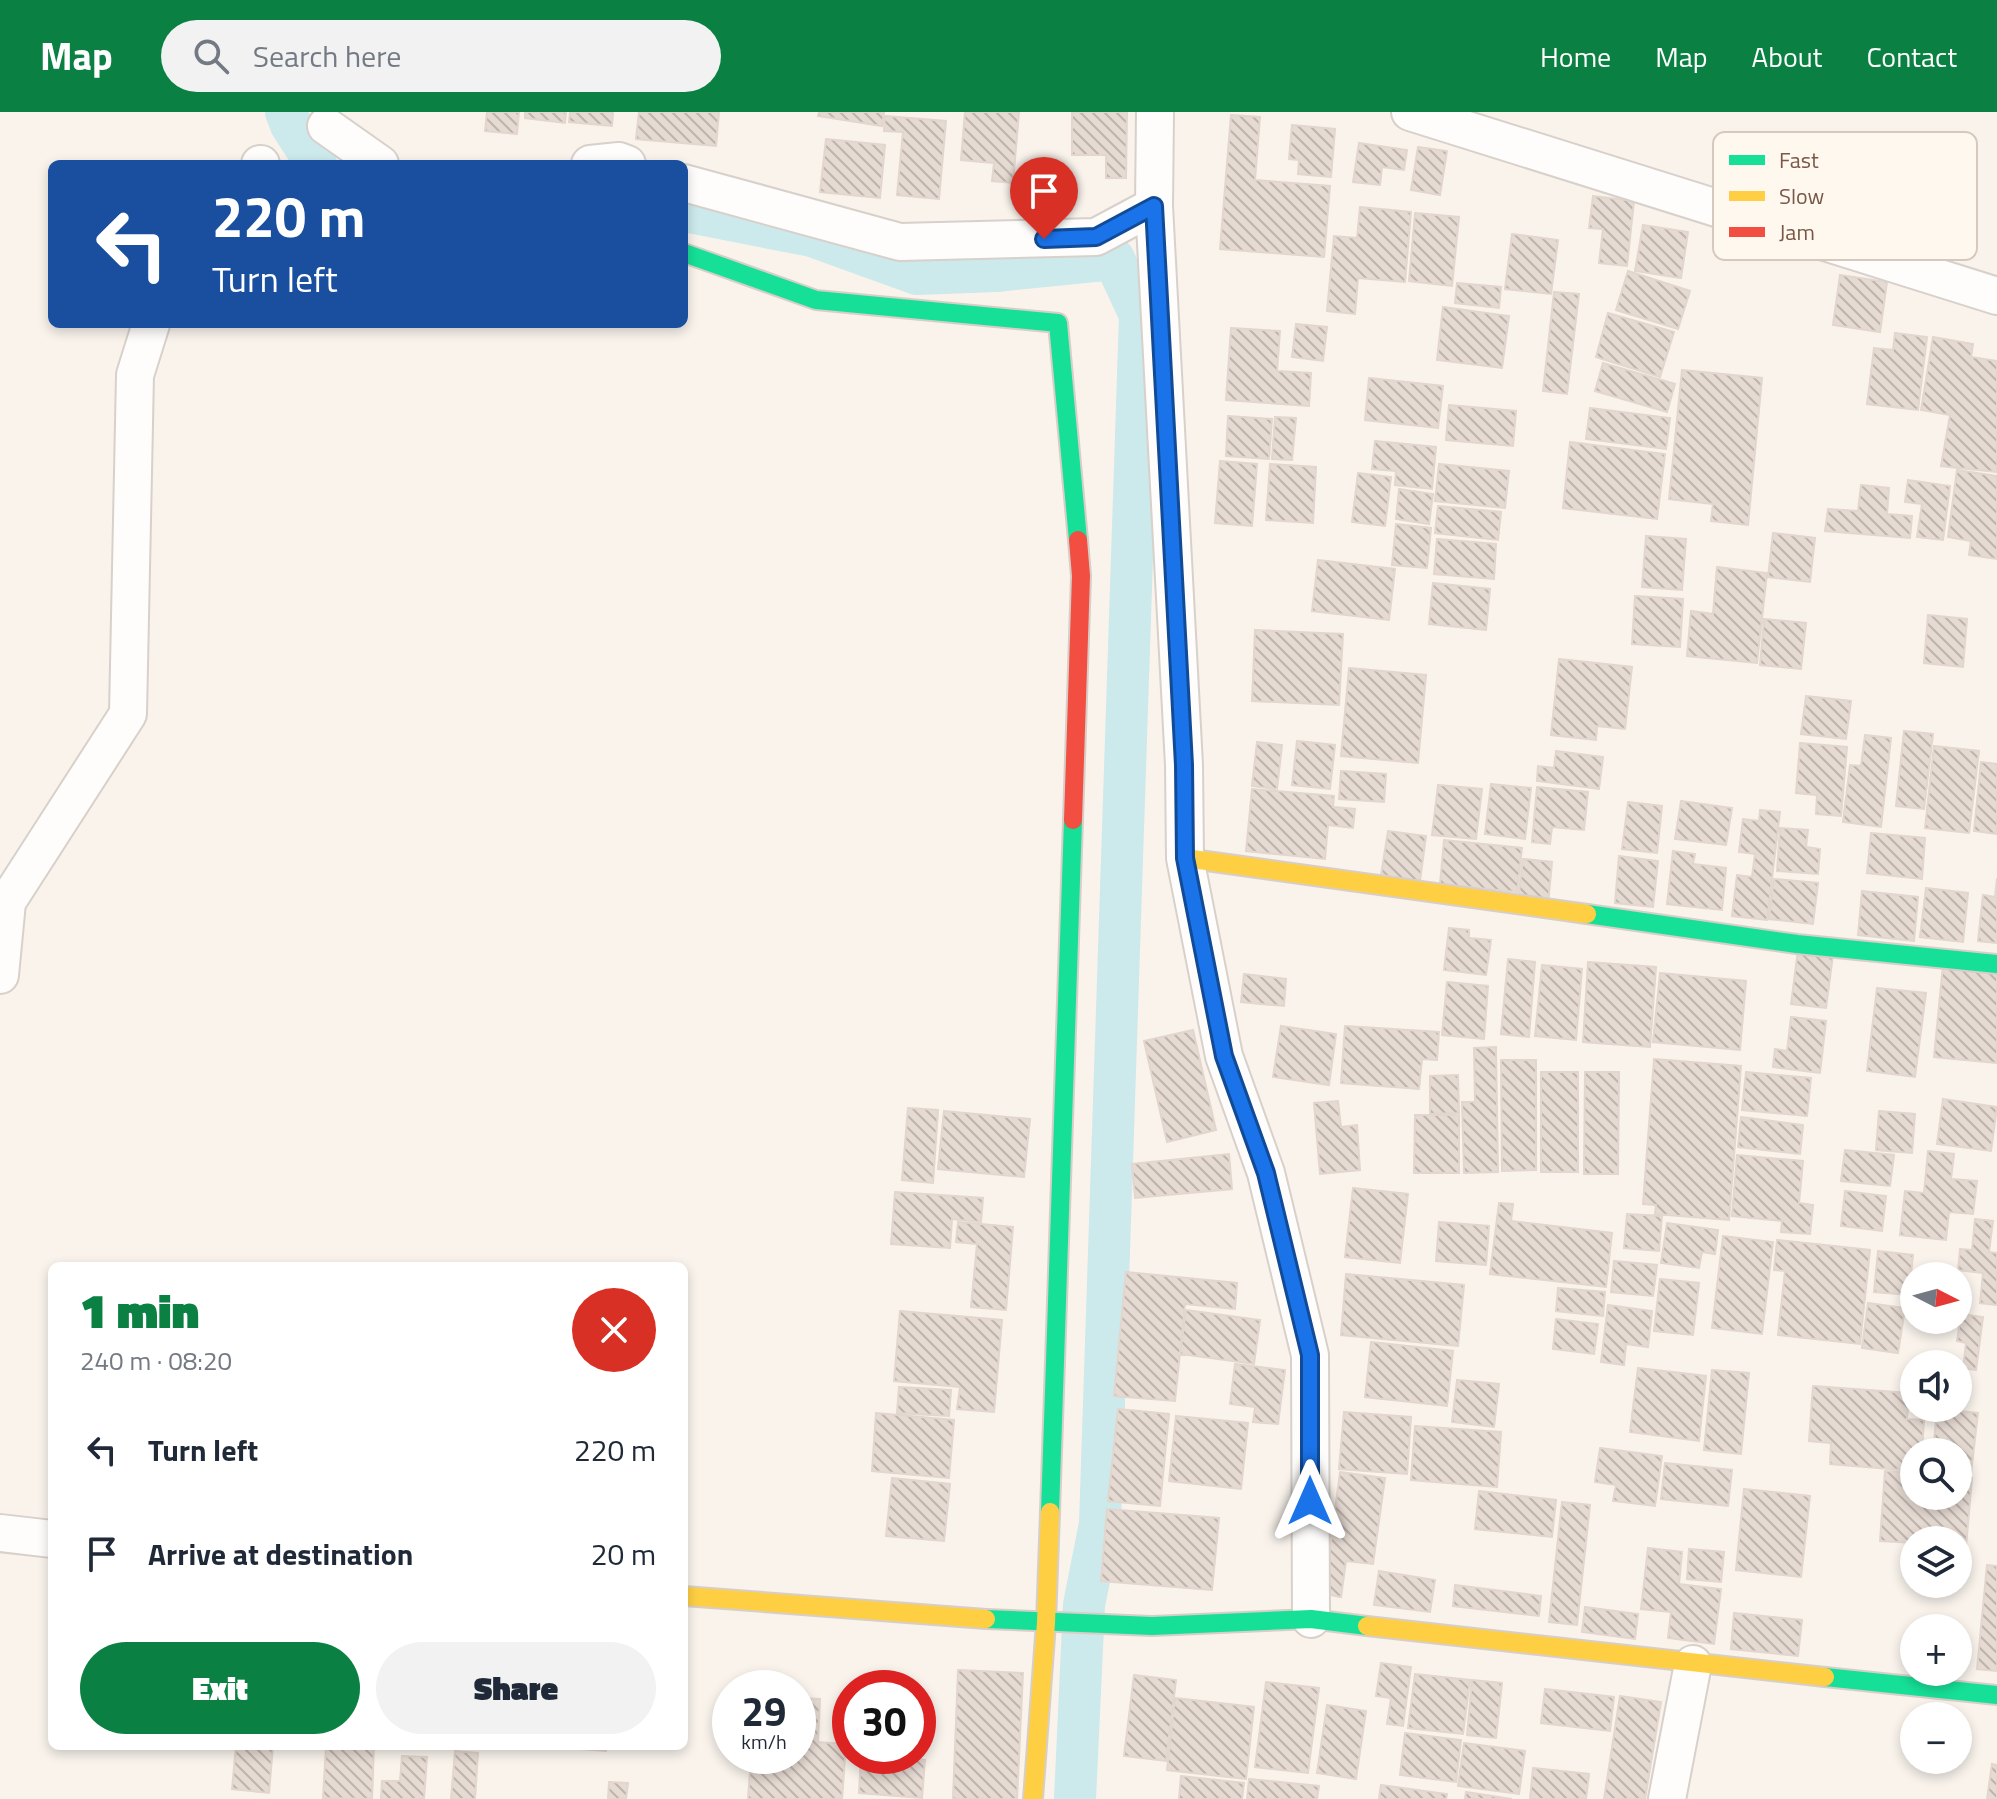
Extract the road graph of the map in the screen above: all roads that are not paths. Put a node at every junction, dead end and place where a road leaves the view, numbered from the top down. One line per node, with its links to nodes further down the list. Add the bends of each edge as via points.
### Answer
1 (1155, 112): 6 (street)
2 (1410, 112): 7 (street)
3 (326, 126): 4 (street)
4 (374, 160)
5 (688, 184): 6 (street, via 900,242 1096,237)
6 (1154, 206): 12 (street)
7 (1713, 207)
8 (688, 254): 19 (street, via 816,300 1058,323 1081,576)
9 (1882, 260): 10 (street)
10 (1997, 296)
11 (150, 328): 14 (street, via 135,375 128,714 7,902)
12 (1185, 858): 13 (street, via 1797,944); 18 (street, via 1224,1056 1266,1173 1310,1355)
13 (1997, 964)
14 (0, 975)
15 (0, 1533): 16 (street)
16 (48, 1539)
17 (688, 1596): 19 (street)
18 (1311, 1619): 19 (street, via 1152,1626); 20 (street)
19 (1046, 1623): 22 (street)
20 (1693, 1664): 21 (street); 23 (street)
21 (1997, 1695)
22 (1033, 1799)
23 (1667, 1799)

